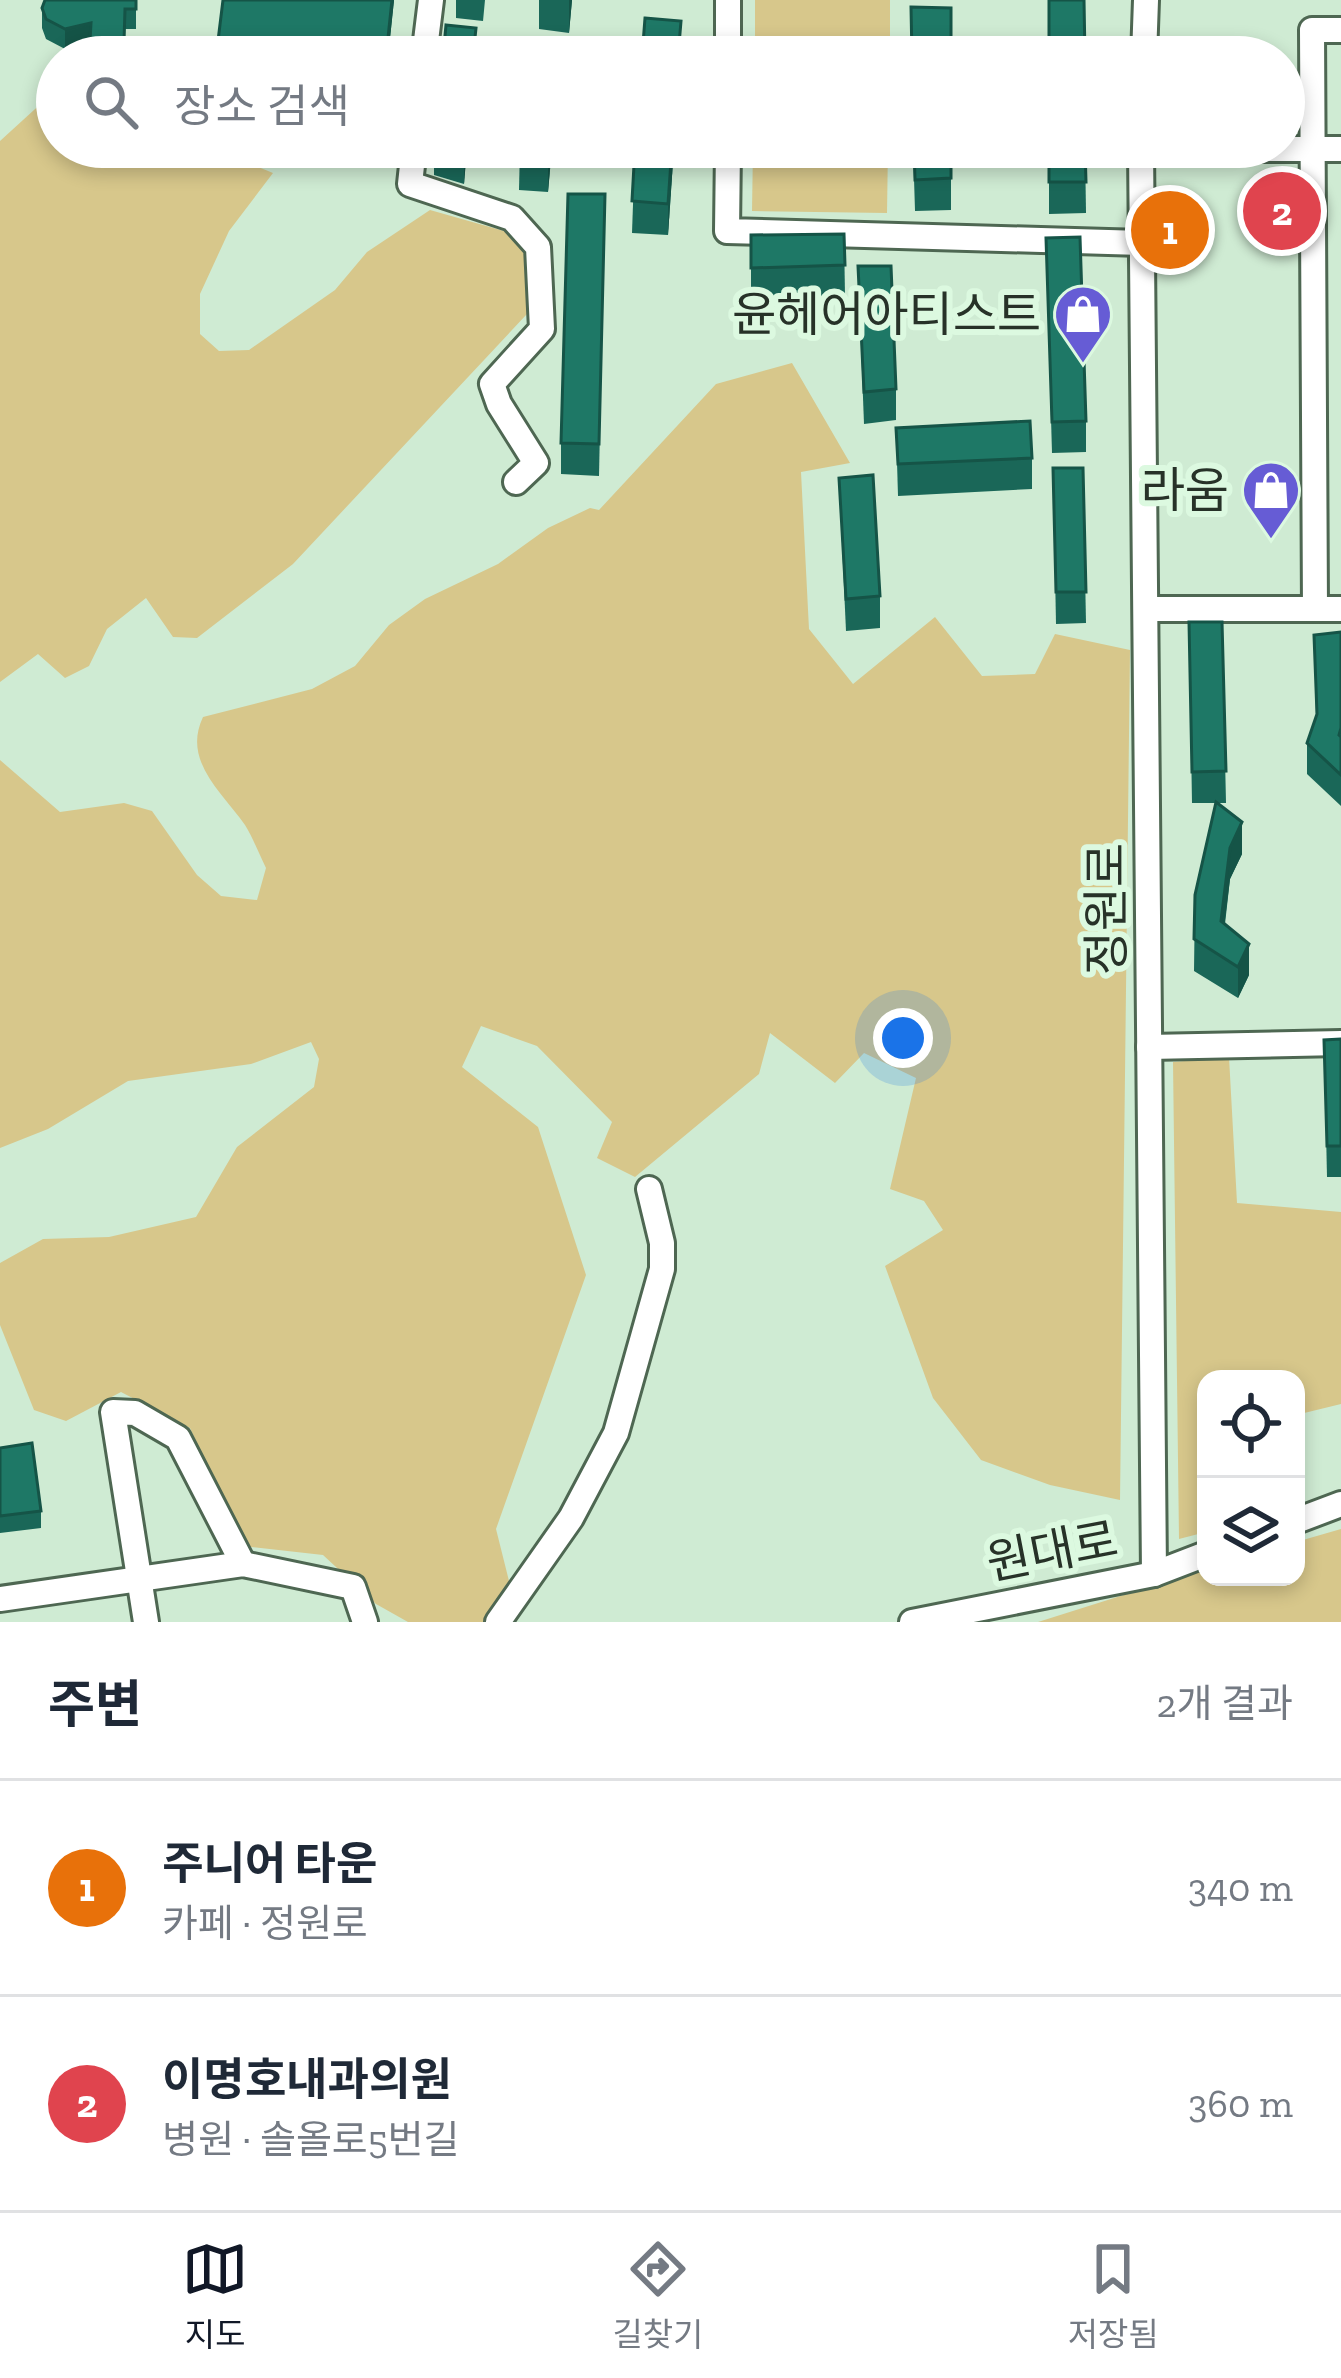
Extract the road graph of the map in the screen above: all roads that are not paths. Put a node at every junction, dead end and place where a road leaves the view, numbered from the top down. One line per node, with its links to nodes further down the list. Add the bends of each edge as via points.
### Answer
1 (430, 0): 5 (street)
2 (728, 0): 6 (street)
3 (1146, 0): 7 (street)
4 (1341, 30): 9 (street, via 1312,30)
5 (426, 36)
6 (728, 36)
7 (1145, 36)
8 (1305, 149): 9 (street)
9 (1313, 149): 10 (street); 15 (street)
10 (1341, 149)
11 (412, 168): 19 (street, via 410,184 512,218 538,247 542,329 492,384 536,463)
12 (728, 168): 14 (street, via 727,231)
13 (1141, 168): 14 (street, 정원로)
14 (1142, 243): 20 (street, 정원로)
15 (1313, 294): 16 (street); 17 (street)
16 (1341, 294)
17 (1314, 443): 18 (street); 21 (street)
18 (1341, 443)
19 (516, 482)
20 (1145, 609): 21 (street); 23 (street, 정원로)
21 (1328, 609)
22 (1341, 1043): 23 (street)
23 (1149, 1047): 29 (street, 정원로)
24 (649, 1189): 34 (street, via 662,1269 616,1433 571,1517)
25 (1341, 1504): 26 (street)
26 (1305, 1518)
27 (1197, 1557): 29 (street, 원대로)
28 (243, 1564): 30 (street); 30 (street, via 178,1438 135,1413 113,1412); 33 (street, via 353,1587)
29 (1154, 1574): 35 (street, 원대로)
30 (139, 1579): 31 (street); 32 (street)
31 (0, 1599)
32 (146, 1622)
33 (364, 1622)
34 (498, 1622)
35 (912, 1622)

